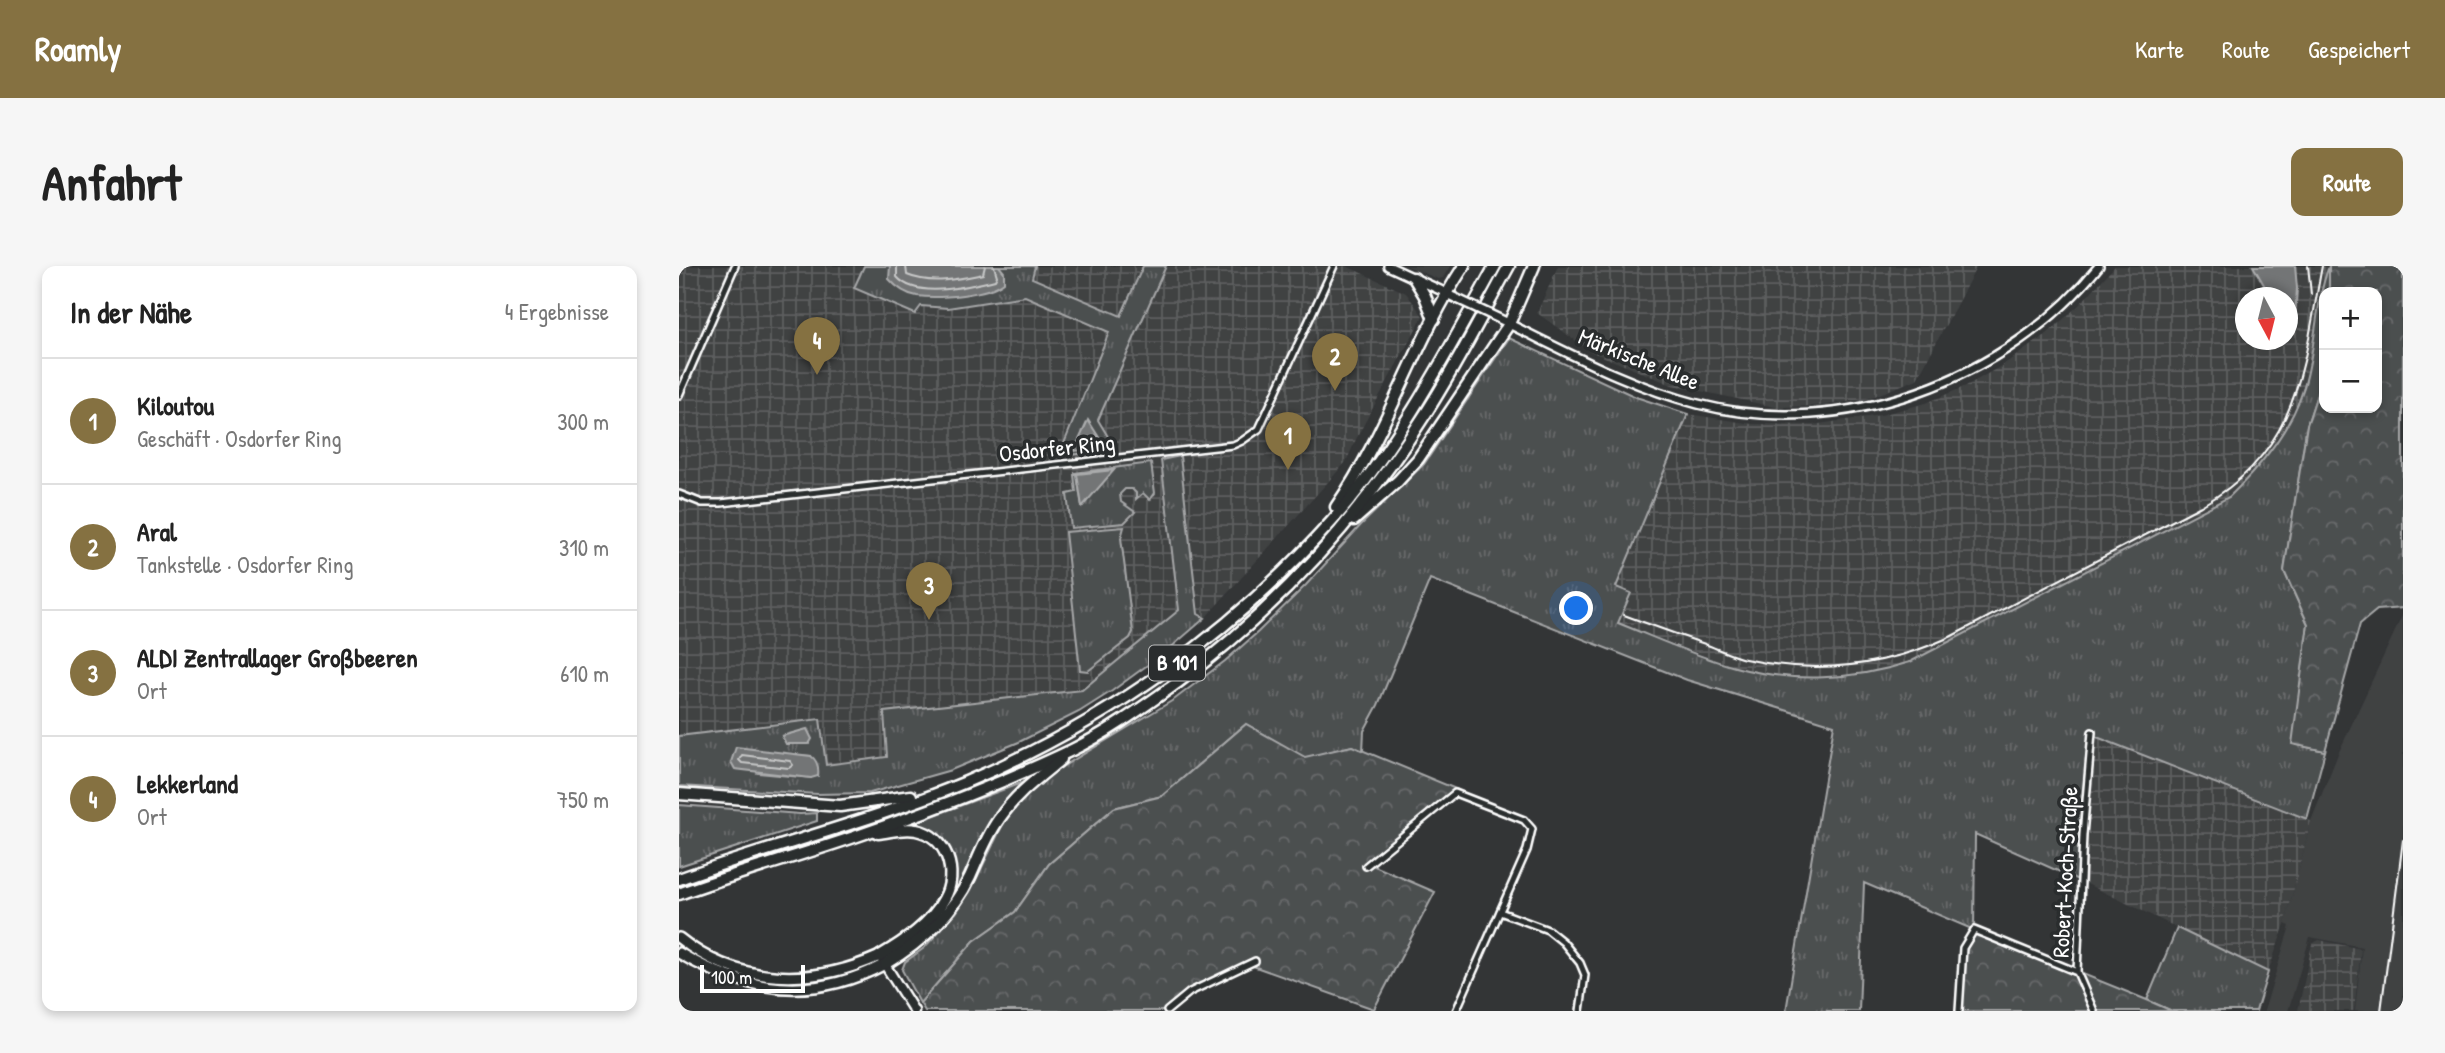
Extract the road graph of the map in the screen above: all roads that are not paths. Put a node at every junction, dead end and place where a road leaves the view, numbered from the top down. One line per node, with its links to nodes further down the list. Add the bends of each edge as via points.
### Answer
1 (735, 266): 13 (street)
2 (1334, 266): 14 (street, Osdorfer Ring, via 1259,429 1233,445 721,503 702,503)
3 (1388, 266): 9 (street, Märkische Allee)
4 (1464, 266): 10 (highway)
5 (1495, 266): 16 (highway, B 101, via 1415,405 1369,474)
6 (1509, 266): 15 (highway, B 101, via 1426,413)
7 (1534, 266): 12 (highway)
8 (2099, 266): 12 (street, Märkische Allee, via 2044,322 1997,355 1919,392 1818,413 1769,414 1700,404 1622,378)
9 (1414, 278): 10 (street, Märkische Allee); 11 (highway)
10 (1449, 294): 11 (highway); 12 (street, Märkische Allee, bridge)
11 (1434, 319): 16 (highway, via 1366,459)
12 (1506, 322): 15 (highway, via 1418,460)
13 (679, 396)
14 (679, 494)
15 (1343, 527): 18 (highway, B 101, via 1217,652 1134,714)
16 (1309, 544): 19 (highway, B 101, via 1243,610 1123,700 1024,755)
17 (2092, 733): 30 (street, Robert-Koch-Straße)
18 (1073, 750): 21 (highway, B 101, via 983,790); 28 (highway, via 1033,780 1006,809 939,923 914,946)
19 (946, 790): 20 (highway, via 840,806); 23 (highway, B 101)
20 (679, 794)
21 (857, 836): 24 (highway, B 101); 28 (highway, via 915,830 944,849 950,866 951,883 940,905)
22 (1366, 866): 25 (street, via 1455,793 1524,820 1532,829)
23 (679, 879)
24 (679, 894)
25 (1500, 912): 33 (street); 34 (street, via 1548,930 1580,963 1585,975)
26 (679, 938): 28 (main road, via 706,958 767,977 832,974)
27 (679, 953): 28 (main road, via 732,979 770,988 834,985 863,976)
28 (882, 960): 31 (main road)
29 (1255, 961): 32 (street, via 1190,992)
30 (2077, 972): 35 (street, via 1974,930 1963,948); 36 (street, Robert-Koch-Straße)
31 (914, 1011)
32 (1167, 1011)
33 (1456, 1011)
34 (1580, 1011)
35 (1959, 1011)
36 (2094, 1011)

